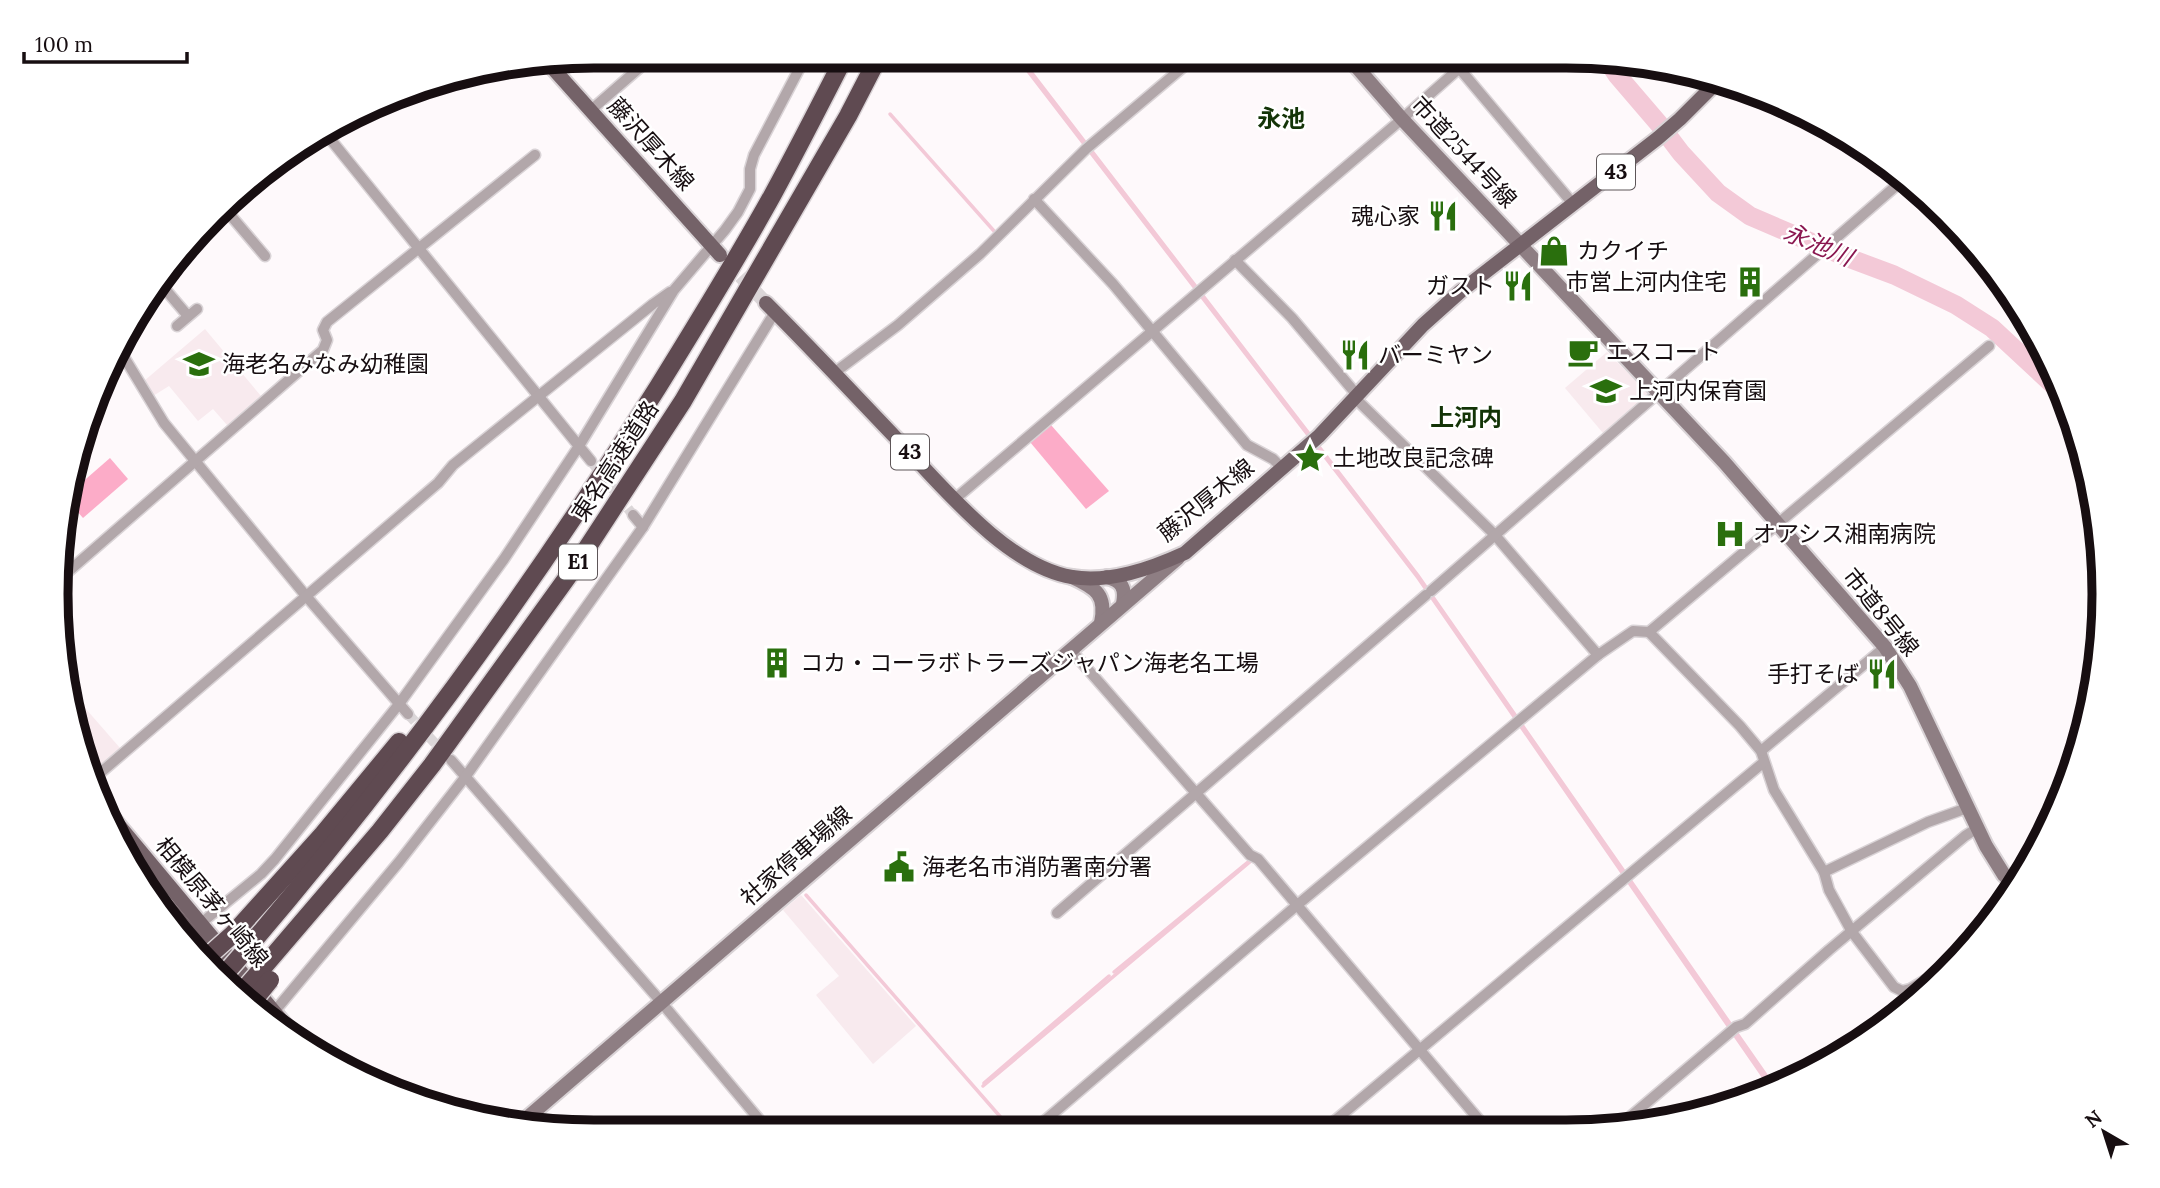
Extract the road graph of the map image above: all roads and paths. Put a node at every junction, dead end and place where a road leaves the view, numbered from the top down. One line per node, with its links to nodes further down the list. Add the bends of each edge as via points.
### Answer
1 (639, 68): 10 (street)
2 (800, 68): 20 (street, via 754,155 750,189 728,226)
3 (839, 68): 20 (highway, 東名高速道路 / E1, via 773,195)
4 (873, 68): 75 (highway, 東名高速道路 / E1, via 683,401 574,568 484,695)
5 (1182, 68): 15 (street)
6 (1358, 68): 11 (street, 市道2544号線)
7 (1459, 68): 11 (street); 16 (street)
8 (553, 70): 10 (main road, 藤沢厚木線)
9 (1710, 88): 16 (main road, 藤沢厚木線 / 43, via 1676,123)
10 (590, 111): 20 (main road, 藤沢厚木線)
11 (1402, 119): 18 (street, 市道2544号線); 22 (street)
12 (330, 139): 19 (street)
13 (535, 155): 19 (street)
14 (1896, 185): 33 (street)
15 (1034, 199): 29 (street); 32 (street, via 980,254)
16 (1574, 205): 18 (main road, 藤沢厚木線 / 43)
17 (230, 215): 21 (street)
18 (1521, 245): 33 (street, 市道8号線); 34 (main road, 藤沢厚木線 / 43, via 1423,325)
19 (419, 249): 35 (street); 37 (street, via 324,325 327,340 323,350)
20 (722, 254): 24 (street); 51 (highway, 東名高速道路 / E1, via 611,462)
21 (265, 256)
22 (1235, 261): 29 (street); 34 (street, via 1292,318)
23 (166, 290): 27 (street)
24 (674, 290): 35 (street); 36 (street)
25 (771, 308): 32 (main road, 藤沢厚木線 / 43); 43 (street)
26 (197, 309): 27 (street)
27 (188, 316): 28 (street)
28 (177, 326)
29 (1153, 330): 39 (street, via 1247,445); 40 (street)
30 (1989, 346): 42 (street)
31 (124, 357): 37 (street, via 164,423)
32 (834, 373): 40 (main road, 藤沢厚木線 / 43)
33 (1659, 393): 42 (street, 市道8号線); 44 (street)
34 (1356, 396): 39 (main road, 藤沢厚木線 / 43); 44 (street)
35 (538, 397): 36 (street); 49 (street, via 453,464 438,483)
36 (579, 446): 38 (street); 57 (street)
37 (195, 461): 46 (street); 49 (street)
38 (591, 461)
39 (1282, 468): 45 (main road, 藤沢厚木線 / 43)
40 (955, 499): 47 (main road, 藤沢厚木線 / 43, via 1020,555)
41 (633, 515): 43 (street)
42 (1777, 523): 53 (street); 54 (street, 市道8号線)
43 (643, 527): 62 (street)
44 (1494, 534): 56 (street); 63 (street)
45 (1185, 553): 48 (main road, 藤沢厚木線 / 43); 50 (street, 社家停車場線)
46 (69, 571)
47 (1071, 576): 48 (main road, 藤沢厚木線 / 43); 52 (street, via 1098,594 1104,605)
48 (1107, 577): 50 (street, via 1123,586)
49 (306, 596): 57 (street); 61 (street)
50 (1123, 604): 52 (street, 社家停車場線)
51 (501, 622): 73 (highway, bridge, via 323,834); 74 (highway, 東名高速道路 / E1, bridge, via 359,813)
52 (1101, 623): 55 (street, 社家停車場線)
53 (1649, 632): 56 (street, via 1633,631); 59 (street, via 1740,726)
54 (1885, 646): 59 (street); 64 (street, 市道8号線, via 1910,686)
55 (1070, 649): 63 (street); 79 (street, 社家停車場線)
56 (1598, 655): 69 (street)
57 (399, 704): 58 (street); 71 (street, via 275,859)
58 (408, 714)
59 (1762, 757): 67 (street, via 1774,790); 82 (street)
60 (451, 760): 62 (street)
61 (100, 773)
62 (466, 776): 79 (street); 81 (street)
63 (1196, 792): 69 (street); 70 (street)
64 (1967, 808): 65 (street, 市道8号線); 67 (street)
65 (1976, 829): 68 (street, 市道8号線); 72 (street)
66 (144, 865): 71 (main road, 相模原茅ヶ崎線)
67 (1824, 872): 72 (street)
68 (2008, 878)
69 (1296, 906): 82 (street); 86 (street)
70 (1057, 913)
71 (191, 931): 80 (main road, 相模原茅ヶ崎線)
72 (1852, 932): 76 (street, via 1894,987 1902,991); 83 (street)
73 (212, 955)
74 (227, 971)
75 (265, 975): 77 (highway, 東名高速道路 / E1, bridge); 78 (highway, bridge)
76 (1924, 979)
77 (245, 987)
78 (255, 996)
79 (661, 1003): 84 (street, 社家停車場線); 85 (street)
80 (268, 1006)
81 (274, 1012)
82 (1419, 1050): 87 (street); 88 (street)
83 (1632, 1115)
84 (530, 1116)
85 (760, 1120)
86 (1046, 1120)
87 (1336, 1120)
88 (1479, 1120)

